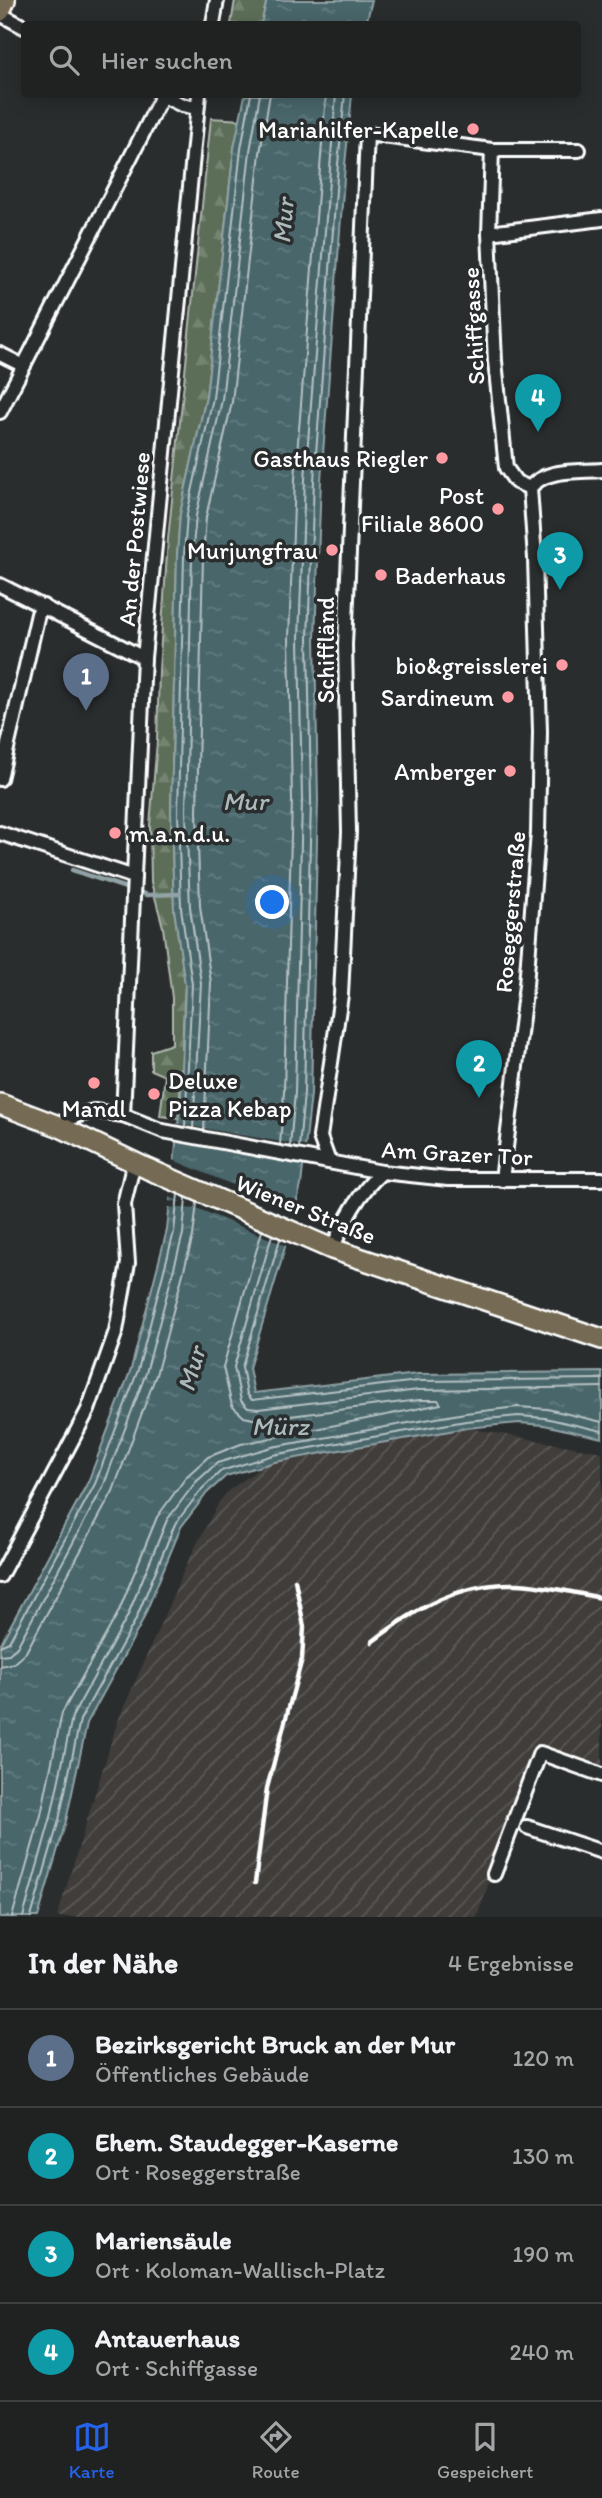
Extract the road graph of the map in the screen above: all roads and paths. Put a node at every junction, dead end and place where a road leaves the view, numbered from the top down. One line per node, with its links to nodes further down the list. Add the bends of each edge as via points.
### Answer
1 (5, 0): 3 (main road)
2 (217, 0): 4 (street)
3 (0, 13): 5 (street)
4 (214, 21)
5 (21, 25)
6 (159, 98): 14 (street)
7 (167, 98): 8 (street, via 182,105)
8 (197, 101): 20 (street, An der Postwiese)
9 (492, 150): 10 (street); 12 (street, Schiffgasse); 27 (street, Schiffländ, via 367,134 345,645 349,832 341,995 320,1137)
10 (579, 150)
11 (602, 219): 12 (street)
12 (489, 233): 17 (street, Schiffgasse, via 506,468 516,482)
13 (0, 354): 14 (street)
14 (24, 366): 15 (street)
15 (0, 412)
16 (602, 470): 17 (street, via 551,474)
17 (530, 488): 31 (street, Roseggerstraße, via 540,732 538,833 526,985)
18 (0, 584): 19 (street)
19 (43, 606): 20 (street); 21 (street)
20 (144, 658): 23 (street, An der Postwiese)
21 (0, 779)
22 (0, 832): 23 (street)
23 (134, 881): 25 (street, An der Postwiese)
24 (0, 1104): 26 (main road, Wiener Straße)
25 (123, 1115): 26 (street, via 94,1111); 27 (street, Am Grazer Tor, via 163,1131)
26 (58, 1126): 28 (main road, Wiener Straße)
27 (329, 1162): 29 (street, Am Grazer Tor)
28 (141, 1165): 32 (main road, Wiener Straße); 34 (street, via 124,1204 128,1264 116,1331 88,1410)
29 (382, 1172): 31 (street, Am Grazer Tor); 32 (street, via 366,1186)
30 (602, 1179): 31 (street, Am Grazer Tor)
31 (502, 1180)
32 (327, 1247): 33 (main road, Wiener Straße)
33 (602, 1339)
34 (0, 1576)
35 (602, 1775): 38 (street, via 540,1753)
36 (527, 1827): 37 (street)
37 (602, 1852)
38 (494, 1874)

